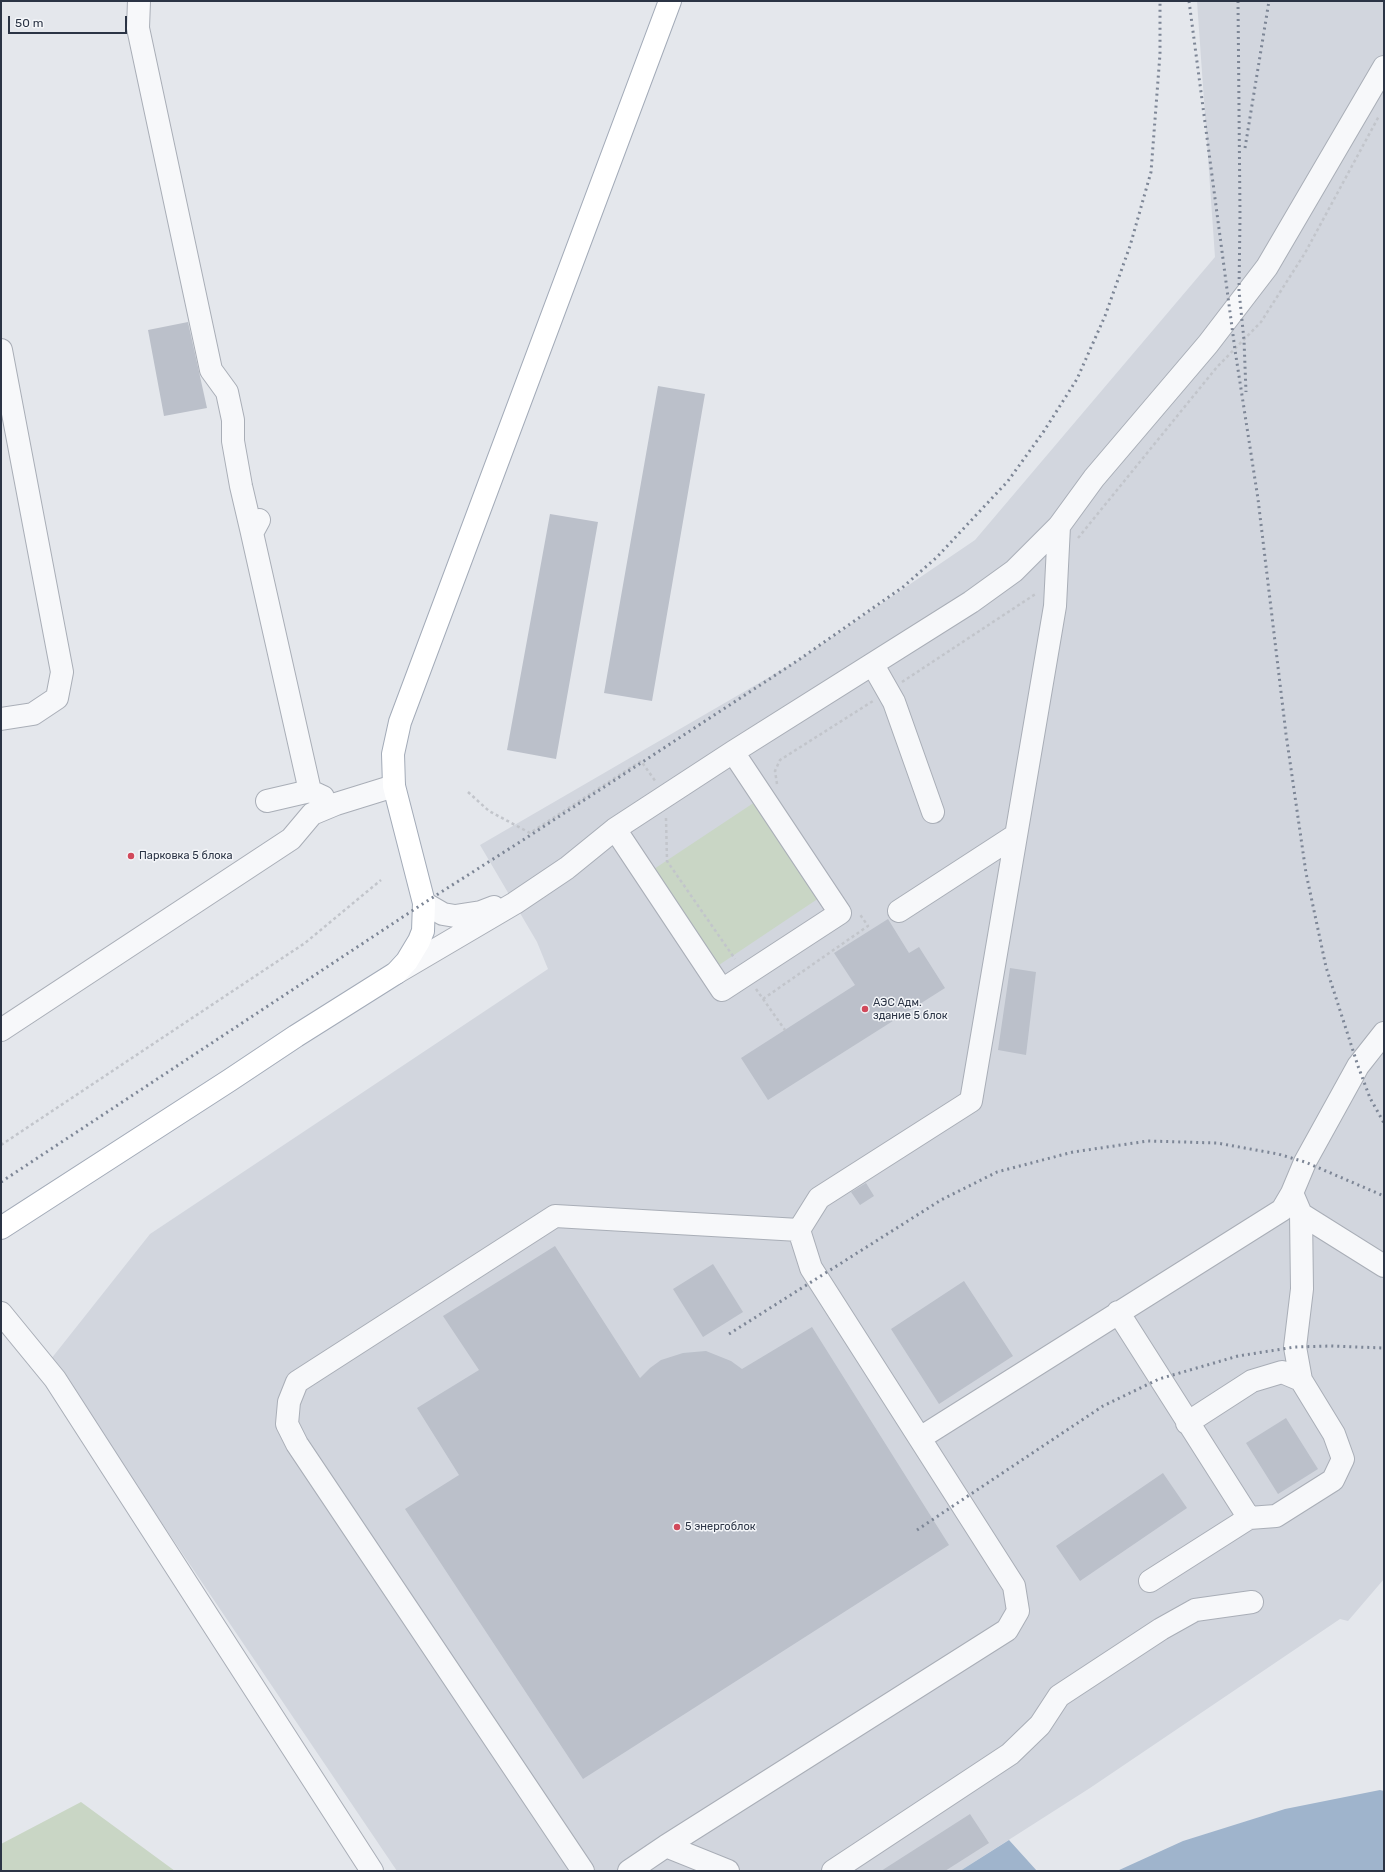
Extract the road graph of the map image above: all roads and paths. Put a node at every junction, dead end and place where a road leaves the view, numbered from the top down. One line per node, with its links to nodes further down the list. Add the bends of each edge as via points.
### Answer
1 (139, 1): 7 (lane, via 138,28 141,43 211,370 227,392 234,420 234,448)
2 (670, 1): 12 (main road, via 400,722 393,754)
3 (1384, 67): 6 (lane, via 1267,267 1208,344 1094,478)
4 (1, 350): 9 (lane, via 62,672 57,698 33,714)
5 (262, 513): 7 (lane)
6 (1059, 526): 8 (lane, via 1014,571); 19 (lane, via 1055,606)
7 (252, 533): 13 (lane)
8 (873, 665): 10 (lane); 17 (lane, via 894,702)
9 (1, 719)
10 (733, 752): 18 (lane); 26 (lane, via 840,913)
11 (641, 761): 14 (path, via 530,833 489,811)
12 (394, 786): 16 (lane); 22 (main road)
13 (310, 791): 15 (lane); 16 (lane)
14 (468, 792)
15 (267, 801)
16 (336, 804): 27 (lane, via 312,814 291,840)
17 (933, 812)
18 (615, 829): 23 (lane, via 567,868); 26 (lane, via 722,990)
19 (1016, 835): 24 (lane); 34 (lane, via 971,1101 819,1198)
20 (667, 861): 26 (path)
21 (381, 880): 30 (path, via 304,943)
22 (424, 903): 23 (lane, via 443,914 454,916); 25 (main road, via 423,931 419,941)
23 (515, 903): 25 (lane)
24 (899, 910)
25 (396, 973): 33 (main road)
26 (746, 975): 28 (path)
27 (1, 1030)
28 (784, 1030)
29 (1384, 1033): 31 (lane, via 1358,1066 1305,1162)
30 (1, 1145)
31 (1292, 1192): 32 (lane); 36 (lane, via 1282,1210)
32 (1301, 1214): 35 (lane); 38 (lane, via 1302,1289 1295,1347)
33 (1, 1228)
34 (799, 1230): 40 (lane, via 811,1268); 46 (lane, via 556,1216 297,1382 289,1402 287,1424 297,1444)
35 (1384, 1266)
36 (1118, 1312): 39 (lane); 40 (lane)
37 (1, 1313): 45 (lane, via 55,1379)
38 (1301, 1380): 39 (lane, via 1282,1372 1252,1381); 41 (lane, via 1334,1434 1343,1459 1333,1480 1276,1516)
39 (1187, 1423): 41 (lane)
40 (920, 1438): 44 (lane, via 1014,1586 1018,1611 1007,1630)
41 (1249, 1518): 42 (lane)
42 (1150, 1581)
43 (1252, 1602): 49 (lane, via 1194,1610 1161,1629 1059,1696 1040,1725 1010,1754)
44 (666, 1846): 47 (lane); 48 (lane)
45 (372, 1871)
46 (583, 1871)
47 (629, 1871)
48 (728, 1871)
49 (833, 1871)

